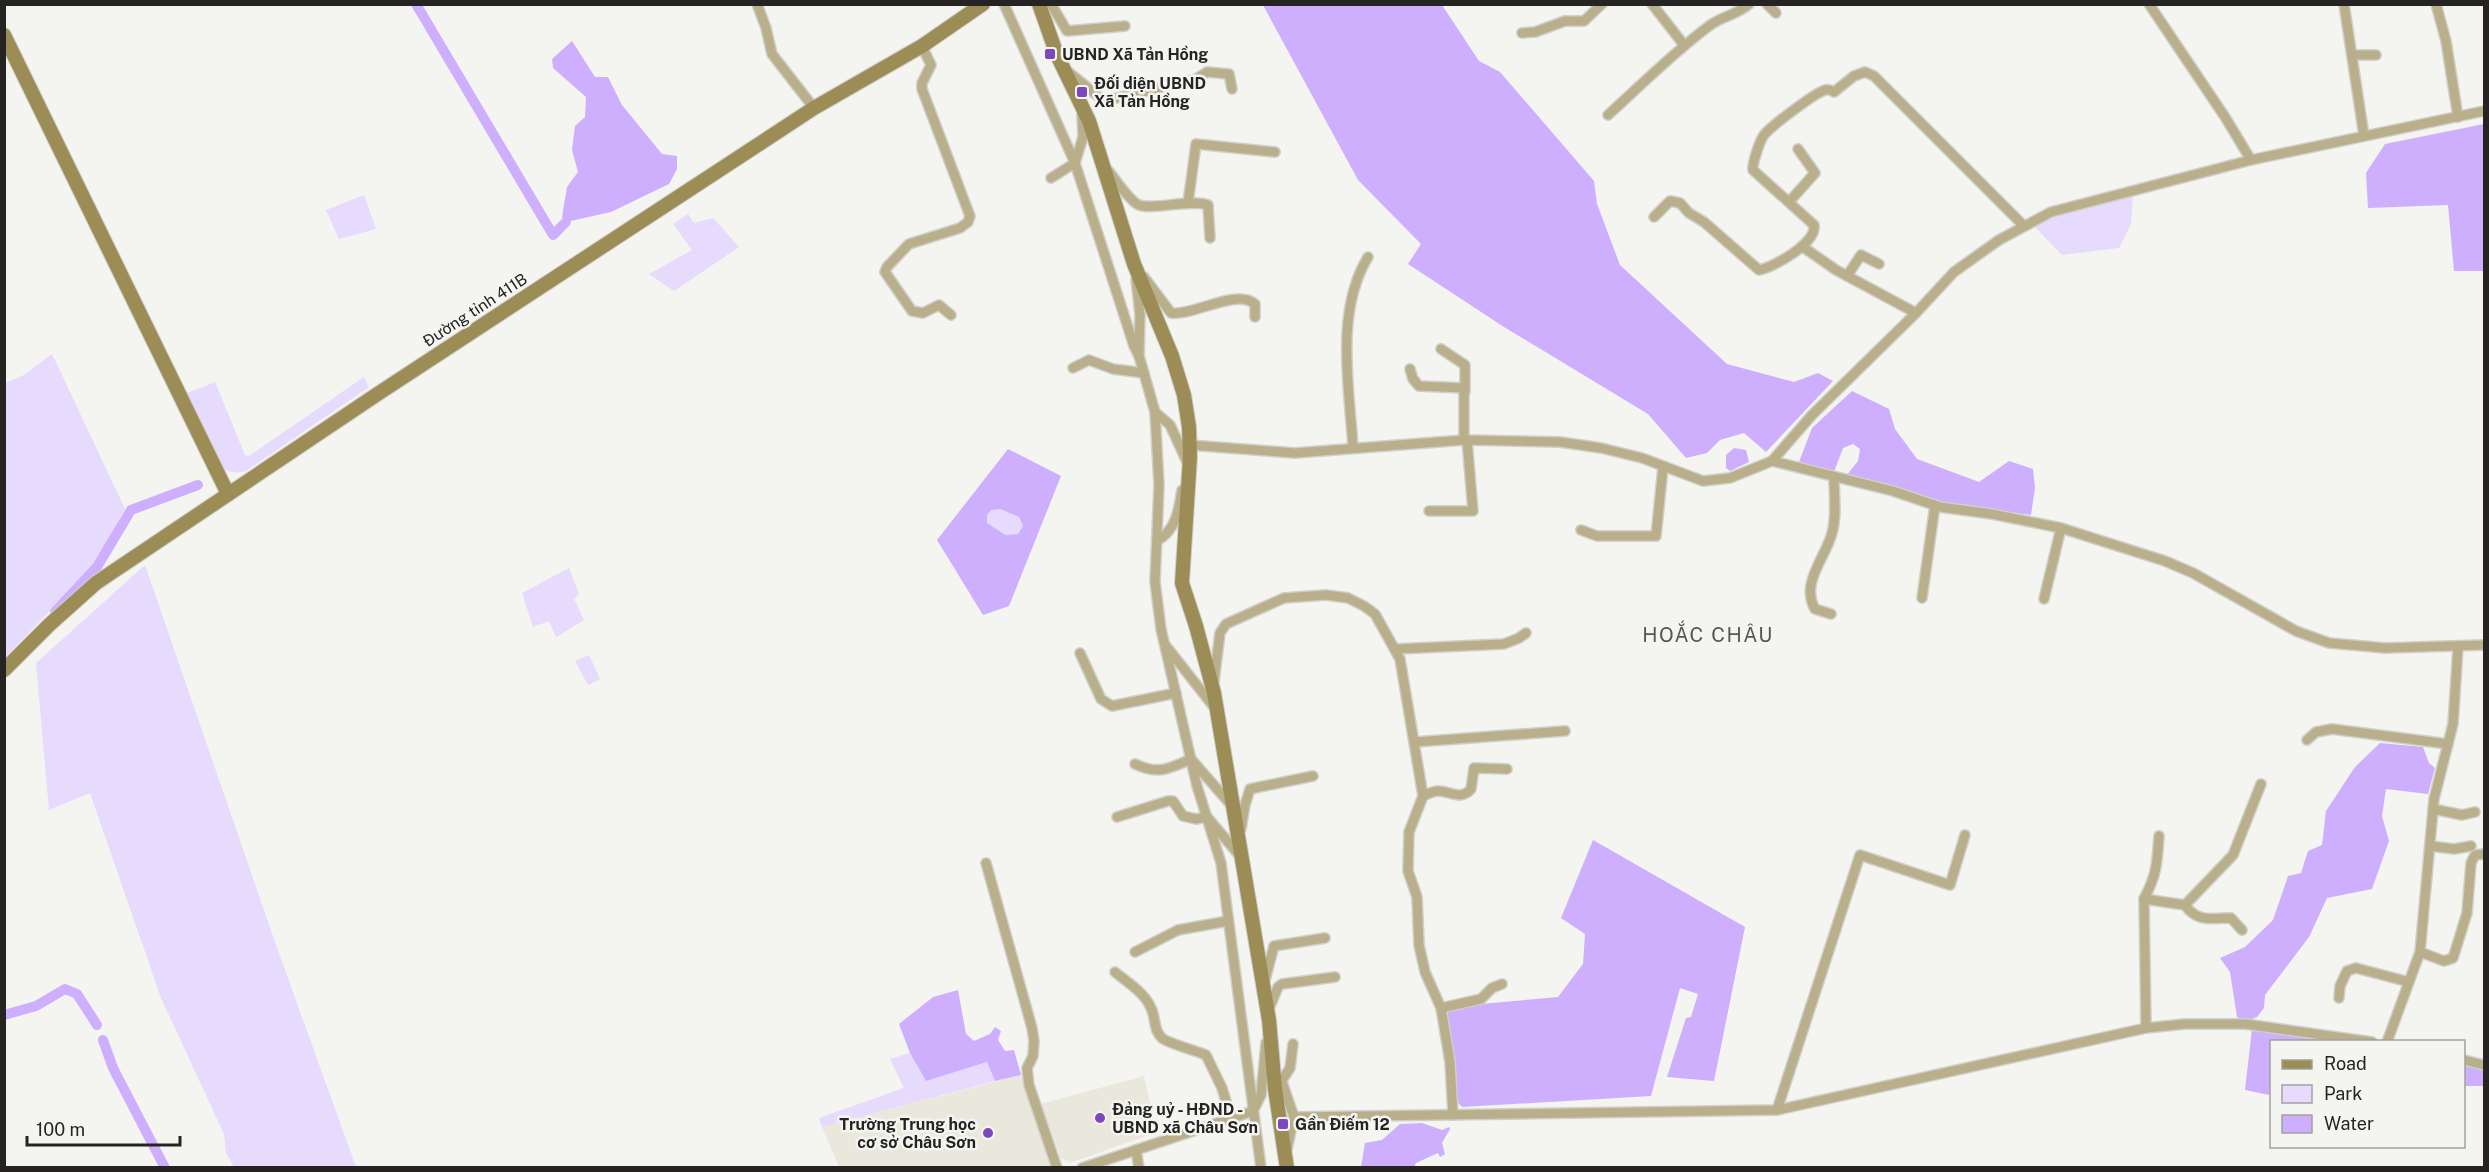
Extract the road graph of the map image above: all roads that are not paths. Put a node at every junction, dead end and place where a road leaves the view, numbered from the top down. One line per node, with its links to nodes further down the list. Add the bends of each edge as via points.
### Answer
1 (758, 4): 24 (street, via 772,54)
2 (984, 4): 18 (main road, Đường tỉnh 411B)
3 (1004, 4): 32 (street)
4 (1039, 4): 21 (main road)
5 (1051, 4): 14 (street, via 1067,31)
6 (1602, 4): 15 (street, via 1584,21 1565,21)
7 (1652, 4): 17 (street)
8 (1749, 4): 17 (street, via 1742,11 1717,20)
9 (1767, 4): 13 (street)
10 (2149, 4): 31 (street)
11 (2344, 4): 19 (street)
12 (2436, 4): 27 (street)
13 (1776, 13)
14 (1125, 26)
15 (1522, 33)
16 (4, 35): 62 (main road)
17 (1684, 45): 26 (street)
18 (922, 46): 24 (main road, Đường tỉnh 411B); 46 (street, via 931,65 922,89 970,216 960,228 909,244 885,272 912,311 923,313 939,305)
19 (2352, 55): 20 (street); 28 (street)
20 (2376, 55)
21 (1064, 69): 22 (street, via 1104,101 1196,80 1212,72 1229,74); 23 (main road)
22 (1232, 89)
23 (1080, 100): 32 (street, via 1083,137); 33 (main road)
24 (814, 108): 62 (main road, Đường tỉnh 411B)
25 (2484, 111): 27 (street)
26 (1608, 115)
27 (2458, 117): 28 (street)
28 (2364, 136): 31 (street)
29 (1797, 149): 35 (street, via 1815,173)
30 (1275, 152): 36 (street, via 1196,144)
31 (2251, 160): 38 (street, via 2051,212)
32 (1076, 163): 34 (street); 49 (street)
33 (1103, 164): 36 (street, via 1137,204); 42 (main road)
34 (1052, 177)
35 (1789, 202): 38 (street, via 1752,168 1762,138 1807,101 1823,91 1834,93 1865,72 1874,76); 40 (street, via 1814,225 1814,235)
36 (1188, 203): 39 (street, via 1208,205)
37 (1653, 217): 40 (street, via 1670,201 1680,203 1759,270)
38 (2024, 226): 45 (street, via 1954,272)
39 (1210, 238)
40 (1803, 248): 44 (street)
41 (1368, 257): 57 (street, via 1349,305)
42 (1134, 264): 47 (street, via 1172,313 1224,301 1248,300 1255,304); 49 (street, via 1140,314); 56 (main road, via 1172,356 1184,395)
43 (1879, 264): 44 (street, via 1861,255)
44 (1847, 276): 45 (street)
45 (1916, 313): 58 (street, via 1812,415)
46 (951, 315)
47 (1255, 317)
48 (1441, 349): 53 (street, via 1465,365)
49 (1139, 356): 52 (street)
50 (1073, 368): 52 (street, via 1089,360)
51 (1410, 369): 53 (street, via 1419,386 1458,386)
52 (1144, 373): 54 (street)
53 (1465, 392): 55 (street)
54 (1155, 412): 60 (street, via 1170,425); 67 (street)
55 (1466, 440): 57 (street); 59 (street, via 1560,442 1601,448); 64 (street, via 1473,511)
56 (1190, 445): 57 (street, via 1296,453); 60 (main road)
57 (1353, 447)
58 (1772, 461): 59 (street, via 1730,478 1703,481); 61 (street)
59 (1663, 467): 66 (street, via 1656,536 1596,536)
60 (1188, 472): 67 (street, via 1176,520); 79 (main road, via 1182,583)
61 (1834, 477): 63 (street); 70 (street, via 1832,536 1817,564 1811,596 1815,609)
62 (228, 494): 77 (main road, Đường tỉnh 411B, via 96,583)
63 (1935, 505): 65 (street); 68 (street)
64 (1429, 511)
65 (2061, 528): 69 (street); 74 (street, via 2193,573 2296,631 2329,644)
66 (1581, 531)
67 (1157, 542): 72 (street, via 1155,582)
68 (1922, 598)
69 (2044, 599)
70 (1831, 615)
71 (1526, 633): 75 (street, via 1504,644)
72 (1164, 644): 78 (street); 79 (street)
73 (2484, 645): 74 (street)
74 (2458, 647): 83 (street)
75 (1396, 649): 79 (street, via 1375,614 1348,598 1284,598 1226,624 1220,633); 82 (street)
76 (1080, 653): 78 (street, via 1101,699 1112,706)
77 (4, 670)
78 (1176, 693): 84 (street)
79 (1214, 700): 90 (main road)
80 (1565, 730): 82 (street)
81 (2307, 740): 83 (street, via 2316,732 2332,729)
82 (1415, 741): 89 (street)
83 (2448, 744): 91 (street)
84 (1191, 759): 85 (street, via 1162,770); 90 (street); 94 (street)
85 (1134, 764)
86 (1507, 769): 89 (street, via 1474,768 1471,789 1465,794 1436,790)
87 (1313, 776): 99 (street, via 1250,789)
88 (2261, 784): 103 (street, via 2234,855)
89 (1423, 796): 115 (street, via 1409,832 1408,871 1417,897 1419,945 1425,972)
90 (1232, 806): 99 (main road)
91 (2433, 809): 92 (street, via 2462,815); 97 (street)
92 (2475, 812)
93 (1117, 817): 94 (street, via 1171,801 1183,816)
94 (1207, 817): 99 (street); 104 (street, via 1221,863)
95 (1965, 834): 124 (street, via 1950,885 1860,855)
96 (2159, 836): 102 (street, via 2157,869)
97 (2430, 846): 98 (street); 108 (street)
98 (2470, 846)
99 (1239, 851): 113 (main road)
100 (2484, 854): 108 (street, via 2475,855 2471,863 2467,913 2453,958 2444,961)
101 (986, 863): 131 (street, via 1032,1028 1029,1085)
102 (2144, 899): 103 (street); 117 (street)
103 (2185, 905): 105 (street, via 2190,913 2208,920 2231,918)
104 (1228, 921): 107 (street, via 1178,930); 125 (street)
105 (2242, 930)
106 (1325, 938): 113 (street, via 1274,946)
107 (1135, 952)
108 (2420, 952): 111 (street)
109 (1115, 972): 128 (street, via 1146,1000 1163,1040 1206,1055)
110 (1335, 977): 116 (street, via 1282,984)
111 (2409, 982): 114 (street, via 2356,968 2347,971); 119 (street)
112 (1502, 984): 115 (street, via 1481,999)
113 (1263, 988): 116 (main road)
114 (2339, 998)
115 (1441, 1008): 126 (street, via 1450,1062)
116 (1268, 1016): 123 (main road); 125 (street, via 1261,1095)
117 (2146, 1028): 118 (street, via 2245,1024); 124 (street)
118 (2365, 1040)
119 (2387, 1040)
120 (1293, 1044): 123 (street, via 1290,1068)
121 (2465, 1060): 122 (street)
122 (2484, 1065)
123 (1278, 1086): 127 (street); 130 (main road)
124 (1777, 1110): 126 (street)
125 (1253, 1111): 128 (street); 134 (street)
126 (1452, 1116): 127 (street)
127 (1294, 1117): 130 (street)
128 (1231, 1118): 129 (street)
129 (1136, 1150): 132 (street); 133 (street)
130 (1286, 1162)
131 (1058, 1167)
132 (1083, 1167)
133 (1139, 1167)
134 (1261, 1167)

